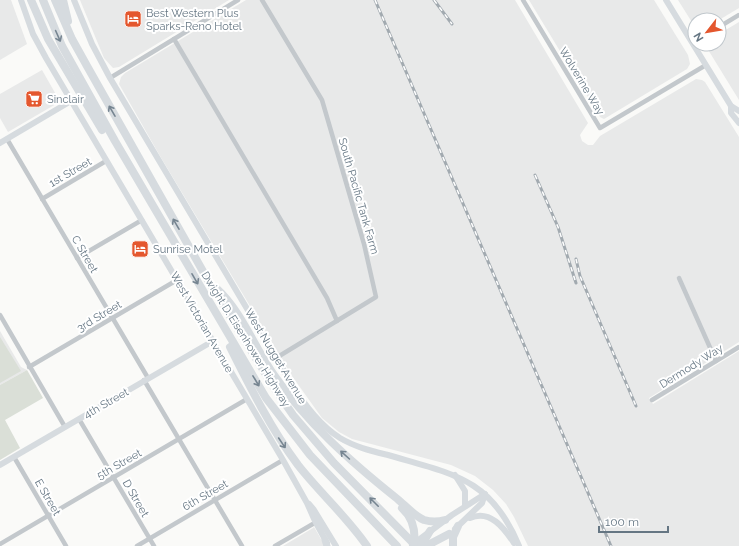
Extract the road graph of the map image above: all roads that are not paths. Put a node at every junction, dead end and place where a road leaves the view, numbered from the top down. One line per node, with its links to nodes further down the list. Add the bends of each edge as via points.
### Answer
1 (22, 0): 19 (street, West Victorian Avenue, via 36,40)
2 (31, 0): 26 (highway, via 57,55 123,163)
3 (43, 0): 26 (highway, Dwight D. Eisenhower Highway, one-way to 26, via 62,46)
4 (55, 0): 14 (highway, Dwight D. Eisenhower Highway)
5 (63, 0): 14 (highway)
6 (74, 0): 18 (street, West Nugget Avenue, via 89,38)
7 (238, 0): 15 (street)
8 (262, 0): 36 (street, South Pacific Tank Farm, via 322,100 364,244 376,297)
9 (523, 0): 17 (street, Wolverine Way, via 600,128)
10 (666, 0): 13 (street)
11 (739, 15): 12 (street)
12 (727, 22)
13 (687, 32)
14 (72, 39): 32 (highway, Dwight D. Eisenhower Highway, one-way to 14)
15 (174, 39): 18 (street); 36 (street, via 327,298)
16 (699, 52): 17 (street)
17 (706, 65): 20 (street)
18 (110, 78): 39 (street, West Nugget Avenue)
19 (71, 102): 23 (street); 25 (street, West Victorian Avenue)
20 (731, 106): 21 (street); 22 (street, via 731,113)
21 (739, 111)
22 (739, 123)
23 (7, 139): 24 (street); 27 (street, C Street)
24 (0, 143)
25 (106, 161): 27 (street, 1st Street); 28 (street, West Victorian Avenue)
26 (140, 185): 33 (highway, Dwight D. Eisenhower Highway, one-way to 33)
27 (42, 199): 29 (street, C Street)
28 (142, 220): 29 (street); 31 (street, West Victorian Avenue)
29 (77, 258): 35 (street, C Street)
30 (679, 278): 40 (street)
31 (177, 280): 35 (street, 3rd Street); 37 (street, West Victorian Avenue)
32 (209, 282): 53 (highway, one-way to 32, via 324,436 296,404 268,366 228,299); 68 (highway, Dwight D. Eisenhower Highway, one-way to 32, via 334,463 293,415)
33 (214, 312): 65 (highway, one-way to 65, via 224,336 279,437 313,484); 76 (highway, Dwight D. Eisenhower Highway, one-way to 76, via 284,424)
34 (0, 315): 41 (street)
35 (112, 318): 41 (street, 3rd Street); 42 (street, C Street)
36 (336, 321): 39 (street, South Pacific Tank Farm)
37 (213, 341): 42 (street, 4th Street); 43 (street, West Victorian Avenue)
38 (739, 347): 40 (street, Dermody Way)
39 (276, 358): 51 (street, West Nugget Avenue, via 304,403 333,433 361,447)
40 (716, 361): 44 (street, Dermody Way)
41 (29, 367): 46 (street)
42 (146, 379): 45 (street, 4th Street); 47 (street, C Street)
43 (247, 399): 47 (street, 5th Street); 49 (street, West Victorian Avenue)
44 (652, 400)
45 (79, 419): 46 (street, 4th Street); 52 (street, D Street)
46 (65, 427): 48 (street, 4th Street)
47 (179, 439): 52 (street, 5th Street); 55 (street, C Street)
48 (14, 457): 50 (street, 4th Street); 57 (street, E Street)
49 (283, 460): 55 (street, 6th Street); 60 (street, West Victorian Avenue)
50 (0, 465)
51 (455, 475): 54 (street, West Nugget Avenue); 56 (street, via 465,491)
52 (114, 478): 57 (street, 5th Street); 64 (street, D Street)
53 (385, 490): 59 (highway, via 421,518 434,522); 68 (highway, via 410,518)
54 (485, 494): 56 (street); 58 (street, via 482,503); 80 (street, West Nugget Avenue, via 501,510)
55 (215, 500): 64 (street, 6th Street); 72 (street, C Street)
56 (465, 506): 59 (street)
57 (48, 516): 66 (street, 5th Street); 69 (street, E Street)
58 (468, 518): 61 (street); 80 (street, via 479,515 491,518)
59 (445, 520): 62 (street)
60 (318, 521): 67 (street, West Victorian Avenue); 73 (street); 74 (street, West Victorian Avenue)
61 (458, 526): 63 (street); 79 (highway, via 453,537)
62 (430, 531): 68 (highway)
63 (449, 534): 77 (highway); 78 (street)
64 (149, 539): 70 (street, 6th Street); 71 (street, D Street)
65 (365, 543): 75 (highway)
66 (0, 544)
67 (327, 544)
68 (415, 545)
69 (66, 546)
70 (137, 546)
71 (154, 546)
72 (242, 546)
73 (275, 546)
74 (336, 546)
75 (372, 546)
76 (397, 546)
77 (426, 546)
78 (433, 546)
79 (453, 546)
80 (517, 546)

